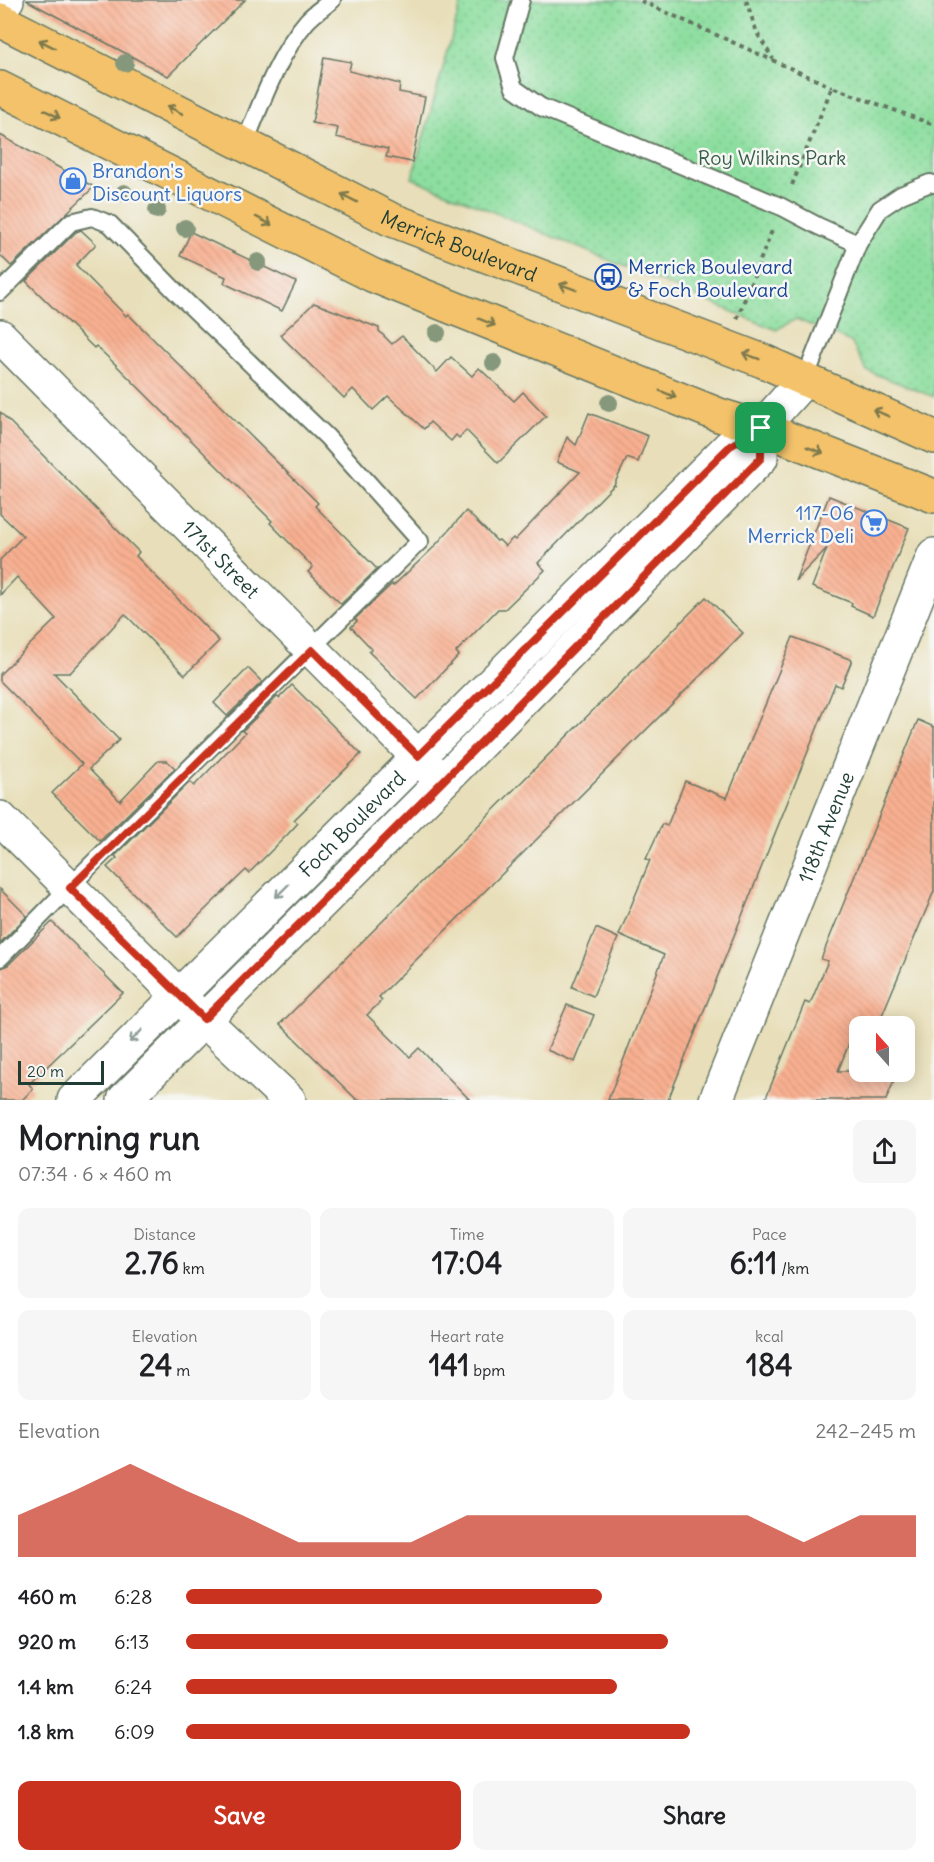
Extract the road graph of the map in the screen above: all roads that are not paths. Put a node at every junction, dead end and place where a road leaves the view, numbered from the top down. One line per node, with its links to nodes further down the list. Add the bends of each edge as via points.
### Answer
1 (7, 0): 4 (street)
2 (332, 0): 7 (lane, via 308,19 292,40)
3 (521, 0): 9 (lane, via 505,58 514,88 541,107 782,207)
4 (0, 8)
5 (0, 20): 7 (main road, Merrick Boulevard, one-way to 5)
6 (0, 88): 13 (main road, one-way to 13, via 372,275 719,415)
7 (244, 145): 12 (main road, Merrick Boulevard, one-way to 7, via 390,219)
8 (934, 184): 9 (lane, via 901,195 880,209)
9 (858, 244): 12 (lane)
10 (0, 292): 17 (lane, via 71,222 92,217 110,224 327,437 420,541)
11 (0, 336): 17 (street, 171st Street)
12 (805, 379): 13 (street, Foch Boulevard); 14 (main road, Merrick Boulevard, one-way to 12)
13 (761, 428): 15 (main road, one-way to 15); 18 (street, Foch Boulevard, via 730,446); 19 (street, Foch Boulevard, via 761,458)
14 (934, 437)
15 (934, 496)
16 (934, 555): 28 (street, 118th Avenue)
17 (312, 650): 18 (street, 171st Street); 21 (lane)
18 (418, 756): 19 (street, 171st Street); 23 (street, Foch Boulevard, one-way to 23)
19 (442, 782): 24 (street, Foch Boulevard)
20 (0, 818): 21 (street)
21 (70, 888): 22 (lane); 23 (street)
22 (0, 958)
23 (178, 995): 24 (street); 25 (street, Foch Boulevard, one-way to 25)
24 (204, 1019): 26 (street, Foch Boulevard); 27 (street)
25 (74, 1100)
26 (124, 1100)
27 (289, 1100)
28 (716, 1100)

